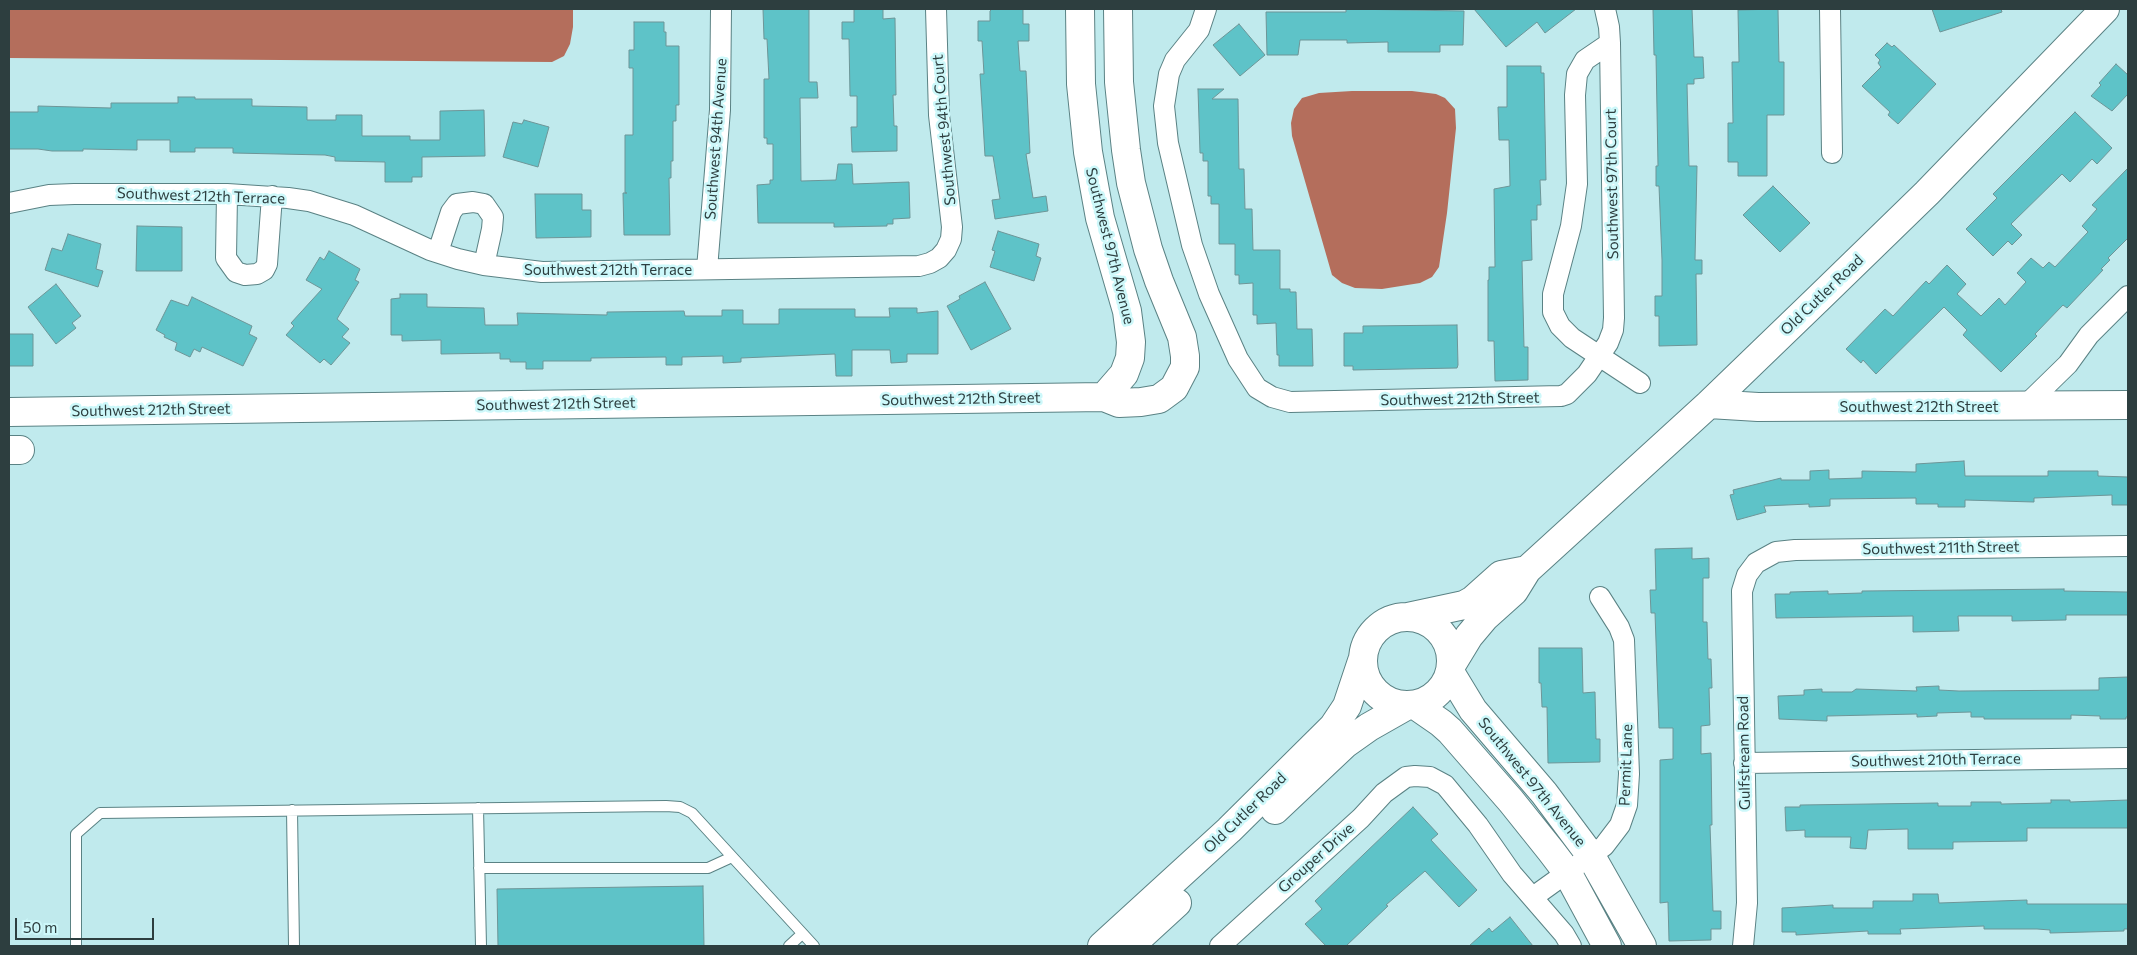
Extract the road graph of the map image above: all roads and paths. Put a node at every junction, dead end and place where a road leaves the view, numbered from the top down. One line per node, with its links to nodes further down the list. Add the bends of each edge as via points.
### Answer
1 (721, 9): 17 (street, Southwest 94th Avenue, via 721,101)
2 (936, 9): 14 (street, Southwest 94th Court, via 939,116 952,227)
3 (1080, 9): 21 (street, Southwest 97th Avenue, via 1081,84 1088,152 1100,218 1127,311 1131,342 1124,374)
4 (1118, 9): 21 (street, via 1119,82 1132,183 1148,249 1182,337 1186,356 1185,367 1174,388 1159,399 1119,403)
5 (1206, 9): 19 (street, Southwest 212th Street, via 1199,30 1175,60 1169,74 1164,106 1167,136 1199,268 1238,358 1257,388 1290,402 1562,396 1577,385)
6 (1605, 9): 9 (street, Southwest 97th Court)
7 (1830, 9): 10 (street)
8 (2105, 9): 22 (street, Old Cutler Road, via 1927,193)
9 (1610, 43): 19 (street, Southwest 97th Court, via 1614,318 1613,330); 19 (street, via 1585,60 1577,74 1576,190 1552,305 1555,319 1565,332)
10 (1832, 153)
11 (227, 194): 12 (street, Southwest 212th Terrace); 12 (street, via 226,258 236,272 246,275 257,274 267,264); 13 (street, Southwest 212th Terrace, via 49,195)
12 (272, 196): 15 (street, Southwest 212th Terrace, via 309,201 354,214)
13 (9, 203)
14 (946, 250): 17 (street, Southwest 212th Terrace, via 930,263 907,268)
15 (438, 252): 16 (street, Southwest 212th Terrace); 16 (street, via 450,212 457,204 484,204 493,217)
16 (484, 265): 17 (street, Southwest 212th Terrace, via 542,272)
17 (706, 269)
18 (2128, 296): 24 (street, via 2089,335 2068,364)
19 (1600, 356): 20 (street)
20 (1640, 383)
21 (1104, 397): 25 (street, Southwest 212th Street)
22 (1709, 404): 24 (street, Southwest 212th Street, via 1758,407); 28 (street, Old Cutler Road)
23 (2128, 405): 24 (street, Southwest 212th Street)
24 (2025, 406)
25 (9, 412)
26 (2128, 546): 27 (street, Southwest 211th Street, via 1795,550 1776,552)
27 (1756, 563): 35 (street, Gulfstream Road, via 1742,590)
28 (1527, 570): 30 (street, via 1501,575 1464,605); 32 (street, Old Cutler Road, via 1514,591 1469,636)
29 (1600, 597): 38 (street, Permit Lane, via 1624,640 1629,794 1620,825 1612,838)
30 (1408, 617): 31 (street, via 1390,620 1376,629 1366,644); 32 (street, via 1424,621 1439,631 1448,645)
31 (1362, 660): 33 (street, via 1365,678 1375,692 1389,702); 49 (street, Old Cutler Road, via 1347,706 1333,727 1229,830)
32 (1451, 668): 33 (street, via 1438,693); 38 (street, Southwest 97th Avenue, via 1473,710 1544,793)
33 (1410, 705): 41 (street, Southwest 97th Avenue, via 1441,722 1517,808); 50 (street, Old Cutler Road, via 1345,744)
34 (2128, 758): 35 (street, Southwest 210th Terrace)
35 (1744, 763): 55 (street, Gulfstream Road, via 1747,903)
36 (478, 808): 37 (lane); 39 (lane, via 680,807 692,813); 40 (lane)
37 (292, 810): 44 (lane, via 100,813 76,834); 45 (lane)
38 (1591, 856): 41 (street, Permit Lane); 54 (street, Southwest 97th Avenue)
39 (732, 857): 40 (lane, via 708,868); 43 (lane)
40 (479, 868): 46 (lane)
41 (1567, 872): 42 (street, Permit Lane); 53 (street, Southwest 97th Avenue)
42 (1533, 896): 51 (street, Grouper Drive, via 1512,874 1445,785 1430,777 1406,777 1384,793 1361,818); 52 (street)
43 (802, 934): 47 (lane); 48 (lane)
44 (76, 946)
45 (294, 946)
46 (481, 946)
47 (789, 946)
48 (814, 946)
49 (1102, 946)
50 (1130, 946)
51 (1220, 946)
52 (1571, 946)
53 (1607, 946)
54 (1642, 946)
55 (1743, 946)

